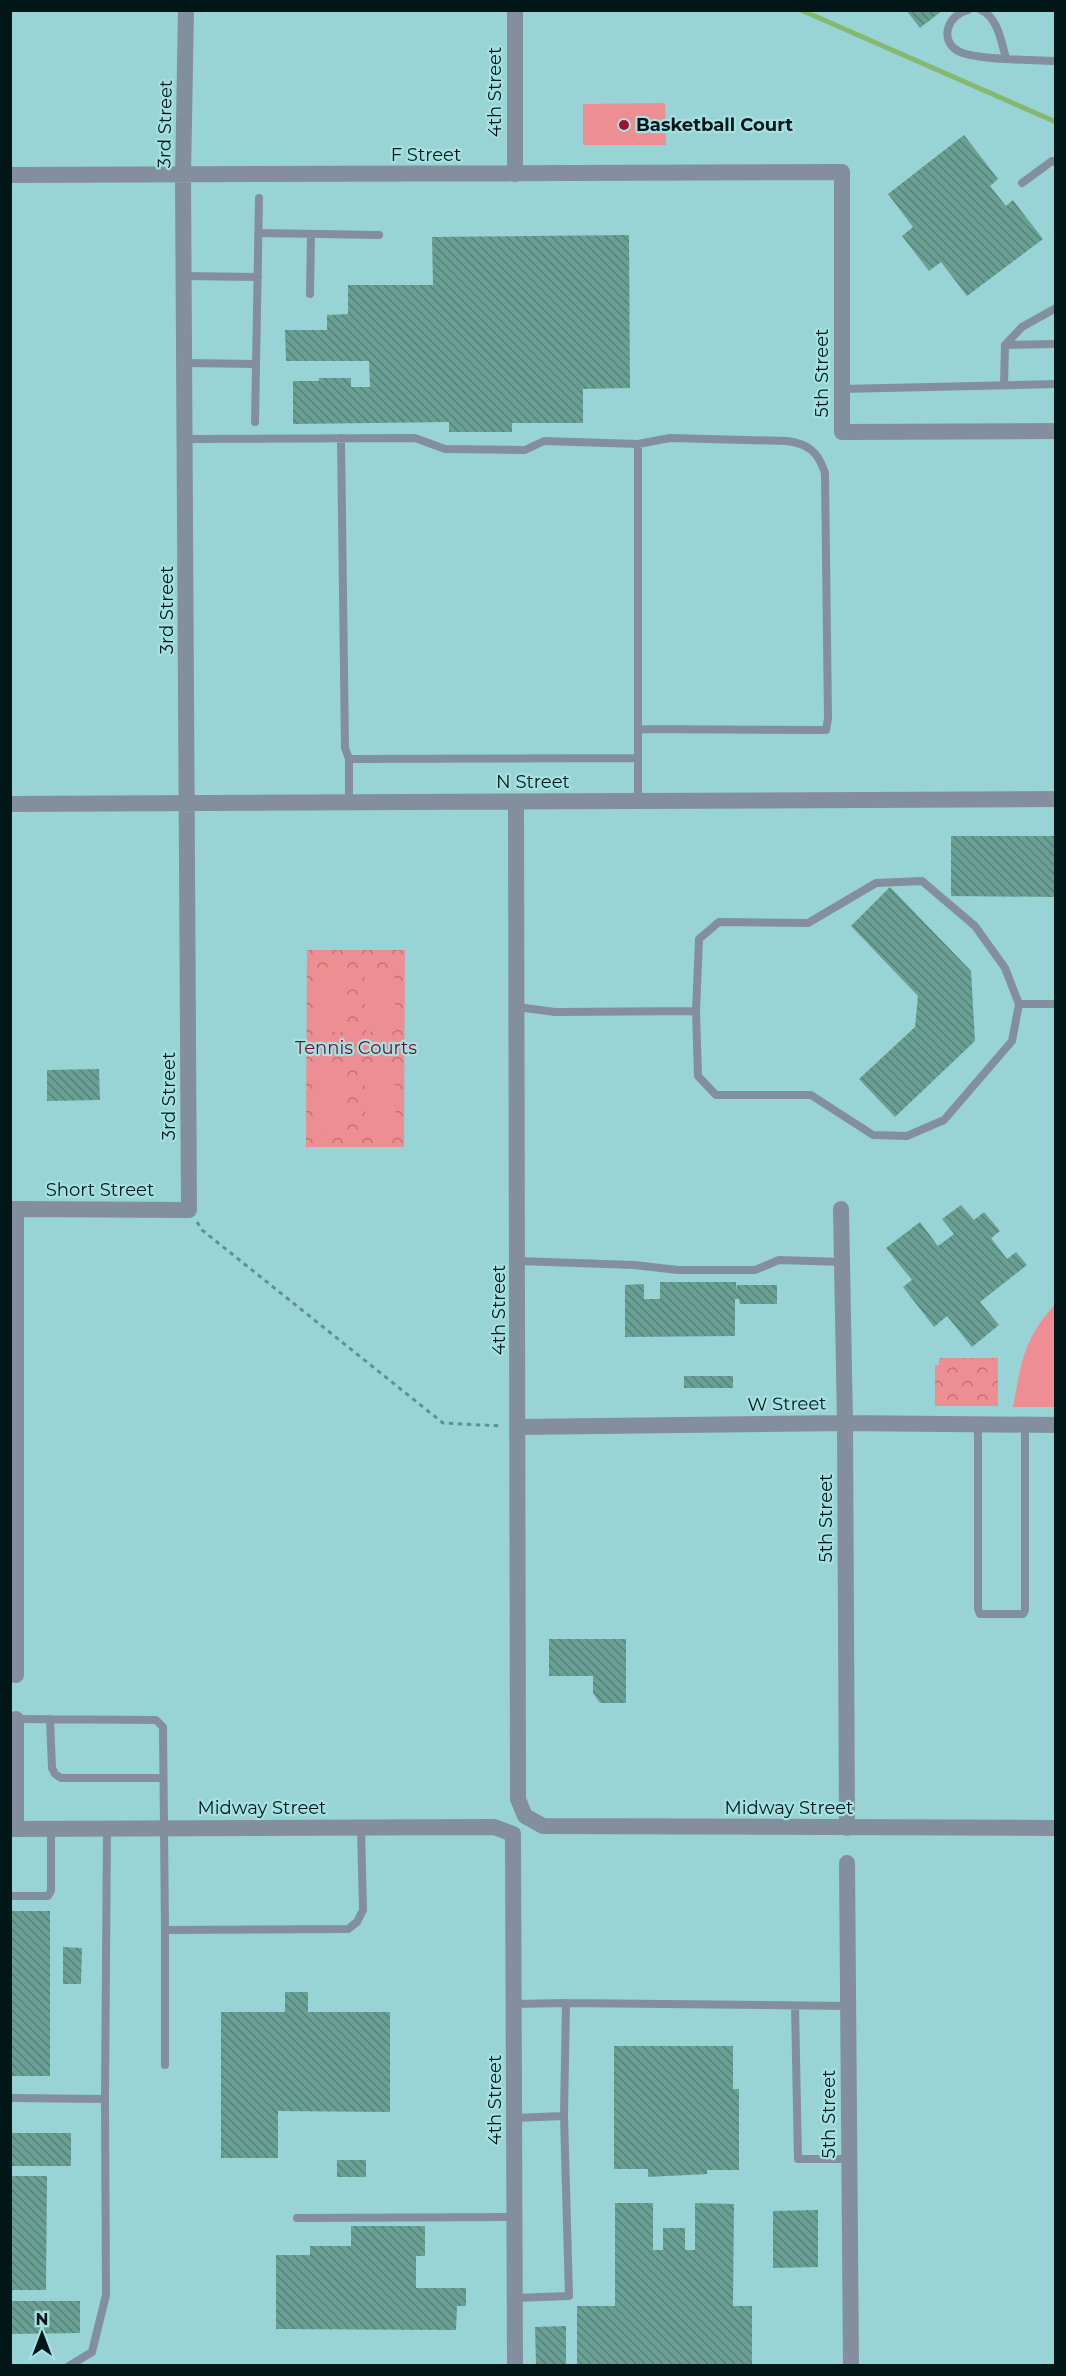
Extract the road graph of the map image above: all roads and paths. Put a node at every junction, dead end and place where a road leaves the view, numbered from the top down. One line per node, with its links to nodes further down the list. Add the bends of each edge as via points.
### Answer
1 (186, 10): 11 (street, 3rd Street)
2 (515, 10): 9 (street, 4th Street)
3 (968, 10): 5 (lane, via 951,19 947,30 950,43 970,56)
4 (981, 10): 5 (lane, via 997,29)
5 (1006, 57): 6 (lane)
6 (1056, 61)
7 (1056, 162): 12 (lane, via 1052,160)
8 (842, 172): 9 (street, F Street); 27 (street, 5th Street)
9 (515, 174): 11 (street, F Street)
10 (10, 175): 11 (street, F Street)
11 (183, 176): 17 (street, 3rd Street)
12 (1022, 183)
13 (259, 198): 14 (lane)
14 (258, 233): 15 (lane); 18 (lane)
15 (311, 234): 16 (lane); 19 (lane)
16 (379, 235)
17 (184, 276): 18 (lane); 23 (street, 3rd Street)
18 (258, 277): 24 (lane)
19 (310, 294)
20 (1056, 308): 22 (lane, via 1022,327)
21 (1056, 344): 22 (lane)
22 (1005, 345): 26 (lane)
23 (185, 363): 24 (lane); 31 (street, 3rd Street)
24 (256, 364): 28 (lane)
25 (1056, 384): 26 (lane)
26 (1004, 385): 27 (lane)
27 (842, 388): 29 (street, 5th Street, via 842,432)
28 (255, 423)
29 (1056, 431)
30 (341, 438): 31 (lane); 32 (lane, via 415,438 445,449 525,450 544,441); 35 (lane, via 345,748)
31 (185, 439): 40 (street, 3rd Street)
32 (638, 444): 33 (lane); 33 (lane, via 670,438 787,441 802,443 819,458 825,473 828,719 826,730)
33 (638, 729): 34 (lane)
34 (638, 758): 35 (lane); 37 (lane)
35 (349, 759): 38 (lane)
36 (1056, 799): 37 (street, N Street)
37 (638, 801): 39 (street, N Street)
38 (349, 802): 39 (street, N Street); 40 (street, N Street)
39 (516, 802): 44 (street, 4th Street)
40 (188, 803): 41 (street, N Street); 48 (street, 3rd Street)
41 (10, 804)
42 (1019, 1004): 43 (lane); 45 (lane, via 1005,968 975,926 922,881 876,883 808,923 719,922 699,939); 45 (lane, via 1012,1041 944,1120 907,1136 873,1135 811,1095 716,1095 698,1076)
43 (1056, 1004)
44 (517, 1007): 45 (lane, via 555,1012); 49 (street, 4th Street)
45 (696, 1011)
46 (13, 1209): 48 (street, Short Street); 56 (street)
47 (841, 1209): 50 (street, 5th Street)
48 (189, 1210): 55 (path, via 202,1230 443,1423)
49 (518, 1261): 50 (lane, via 678,1270 755,1270 779,1260); 55 (street, 4th Street)
50 (842, 1262): 51 (street, 5th Street)
51 (844, 1423): 52 (street, W Street); 55 (street, W Street); 66 (street, 5th Street)
52 (978, 1424): 53 (street, W Street); 53 (lane, via 980,1614 1023,1614 1025,1610)
53 (1025, 1425): 54 (street, W Street)
54 (1056, 1425)
55 (519, 1427): 60 (street, 4th Street, via 518,1799)
56 (16, 1675)
57 (16, 1719): 58 (lane); 61 (street)
58 (50, 1719): 59 (lane, via 52,1768 61,1778); 59 (lane, via 156,1720 163,1727)
59 (163, 1778): 64 (lane)
60 (525, 1816): 66 (street, Midway Street, via 543,1826)
61 (13, 1828): 62 (street, Midway Street)
62 (51, 1828): 63 (street, Midway Street); 70 (lane, via 48,1896)
63 (107, 1828): 64 (street, Midway Street); 78 (lane)
64 (163, 1828): 65 (street, Midway Street); 71 (lane)
65 (362, 1828): 68 (street, Midway Street, via 494,1827); 71 (lane, via 363,1910 348,1929)
66 (847, 1828): 67 (street, Midway Street)
67 (1056, 1828)
68 (513, 1834): 73 (street, 4th Street)
69 (847, 1863): 75 (street, 5th Street)
70 (10, 1896)
71 (165, 1930): 76 (lane)
72 (566, 2003): 73 (lane); 74 (lane); 79 (lane)
73 (514, 2004): 80 (street, 4th Street)
74 (795, 2006): 75 (lane); 81 (lane, via 798,2159)
75 (848, 2006): 81 (street, 5th Street)
76 (165, 2065)
77 (10, 2098): 78 (lane)
78 (105, 2099): 85 (lane, via 106,2295 92,2352)
79 (564, 2116): 80 (lane); 84 (lane, via 568,2296)
80 (514, 2118): 82 (street, 4th Street)
81 (849, 2159): 87 (street, 5th Street)
82 (515, 2217): 83 (lane); 84 (street, 4th Street)
83 (297, 2218)
84 (515, 2298): 86 (street, 4th Street)
85 (69, 2366)
86 (515, 2366)
87 (850, 2366)

